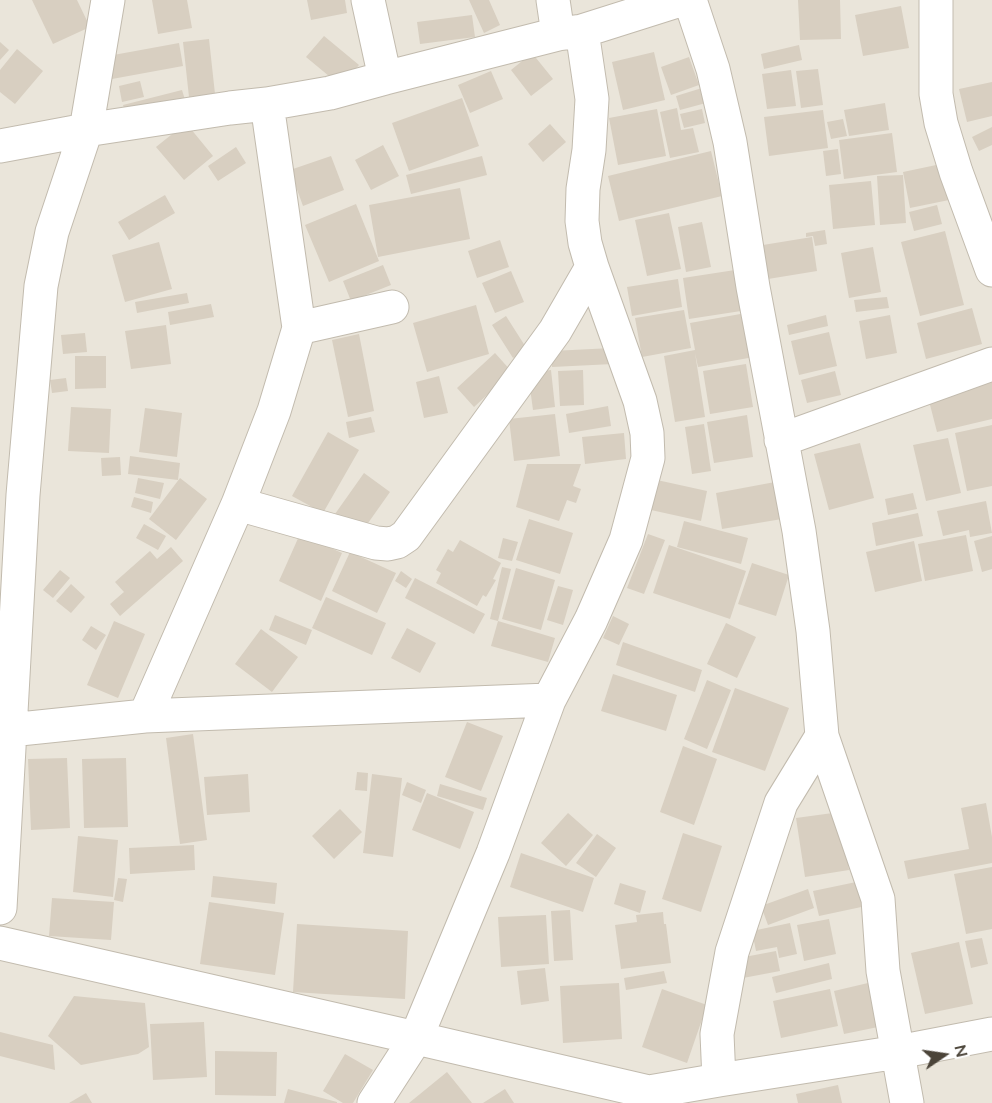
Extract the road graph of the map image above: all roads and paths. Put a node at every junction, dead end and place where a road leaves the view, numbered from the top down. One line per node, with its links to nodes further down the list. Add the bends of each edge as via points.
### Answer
1 (108, 0): 10 (street)
2 (368, 0): 8 (street)
3 (553, 0): 7 (street)
4 (680, 0): 7 (street)
5 (690, 0): 17 (street, via 713,69 730,142)
6 (936, 0): 13 (street, via 936,94 941,123)
7 (570, 32): 8 (street); 12 (street, via 592,99 582,221)
8 (385, 78): 9 (street)
9 (267, 104): 10 (street); 15 (street)
10 (86, 130): 11 (street); 21 (street, via 52,232 41,286)
11 (0, 146)
12 (592, 267): 18 (street, via 555,331 405,537 388,544 376,543); 19 (street, via 639,402 648,458 626,540 591,620)
13 (992, 270)
14 (392, 307): 15 (street)
15 (299, 328): 18 (street, via 274,411)
16 (992, 364): 17 (street)
17 (781, 440): 22 (street, via 812,620)
18 (238, 504): 20 (street)
19 (549, 700): 20 (street); 26 (street, via 493,853)
20 (145, 716): 21 (street)
21 (5, 730): 23 (street)
22 (822, 736): 27 (street, via 878,899 883,971); 28 (street, via 782,803 732,952 717,1034)
23 (0, 908)
24 (0, 944): 26 (street)
25 (992, 1034): 27 (street)
26 (416, 1038): 29 (street); 30 (street)
27 (898, 1052): 28 (street); 31 (street)
28 (719, 1080): 29 (street)
29 (650, 1098)
30 (374, 1103)
31 (907, 1103)

